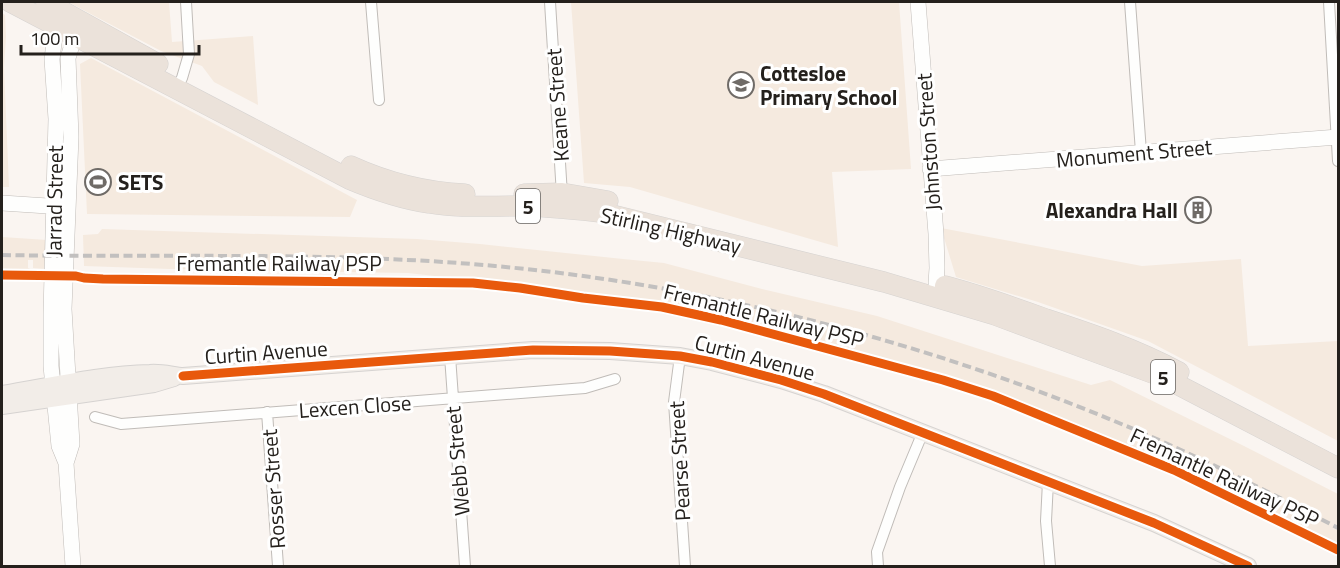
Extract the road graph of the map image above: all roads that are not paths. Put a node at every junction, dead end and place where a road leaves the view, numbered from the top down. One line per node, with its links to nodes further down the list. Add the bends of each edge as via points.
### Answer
1 (10, 2): 9 (highway, Stirling Highway / 5)
2 (46, 2): 9 (highway, Stirling Highway / 5)
3 (186, 2): 10 (street, via 189,54)
4 (371, 2): 11 (street)
5 (550, 2): 16 (street, Keane Street)
6 (918, 2): 15 (street, Johnston Street)
7 (1130, 2): 13 (street)
8 (1329, 2): 12 (street)
9 (69, 24): 10 (highway, Stirling Highway / 5); 18 (street, Jarrad Street, via 71,136)
10 (179, 83): 16 (highway, Stirling Highway / 5, via 390,181 461,194)
11 (378, 100)
12 (1338, 137): 13 (street, Monument Street); 14 (street)
13 (1141, 152): 15 (street, Monument Street)
14 (1338, 161)
15 (930, 169): 19 (street, Johnston Street)
16 (562, 201): 19 (highway, Stirling Highway / 5, via 605,200); 31 (highway, Stirling Highway / 5, via 984,311 1163,377)
17 (2, 203): 18 (street)
18 (61, 207): 23 (street, Jarrad Street)
19 (936, 283): 30 (highway, Stirling Highway / 5, via 1139,352)
20 (450, 356): 21 (main road, Curtin Avenue, via 533,350); 23 (main road, Curtin Avenue, via 183,376 105,376); 25 (street, Webb Street)
21 (680, 356): 29 (main road, Curtin Avenue, via 781,380); 36 (street, Pearse Street, via 674,402)
22 (615, 379): 25 (street, Lexcen Close, via 585,388)
23 (62, 390): 24 (main road, Curtin Avenue); 26 (main road, Curtin Avenue); 33 (street, Jarrad Street, via 59,446 66,463)
24 (2, 394)
25 (452, 399): 27 (street, Lexcen Close); 35 (street, Webb Street)
26 (2, 406)
27 (267, 412): 28 (street, Lexcen Close, via 121,424); 34 (street, Rosser Street)
28 (95, 417)
29 (923, 432): 32 (main road, Curtin Avenue); 37 (street, via 877,552)
30 (1338, 454)
31 (1338, 468)
32 (1048, 482): 38 (street); 39 (main road, Curtin Avenue, via 1154,523)
33 (73, 567)
34 (278, 567)
35 (465, 567)
36 (685, 567)
37 (878, 567)
38 (1050, 567)
39 (1248, 567)

